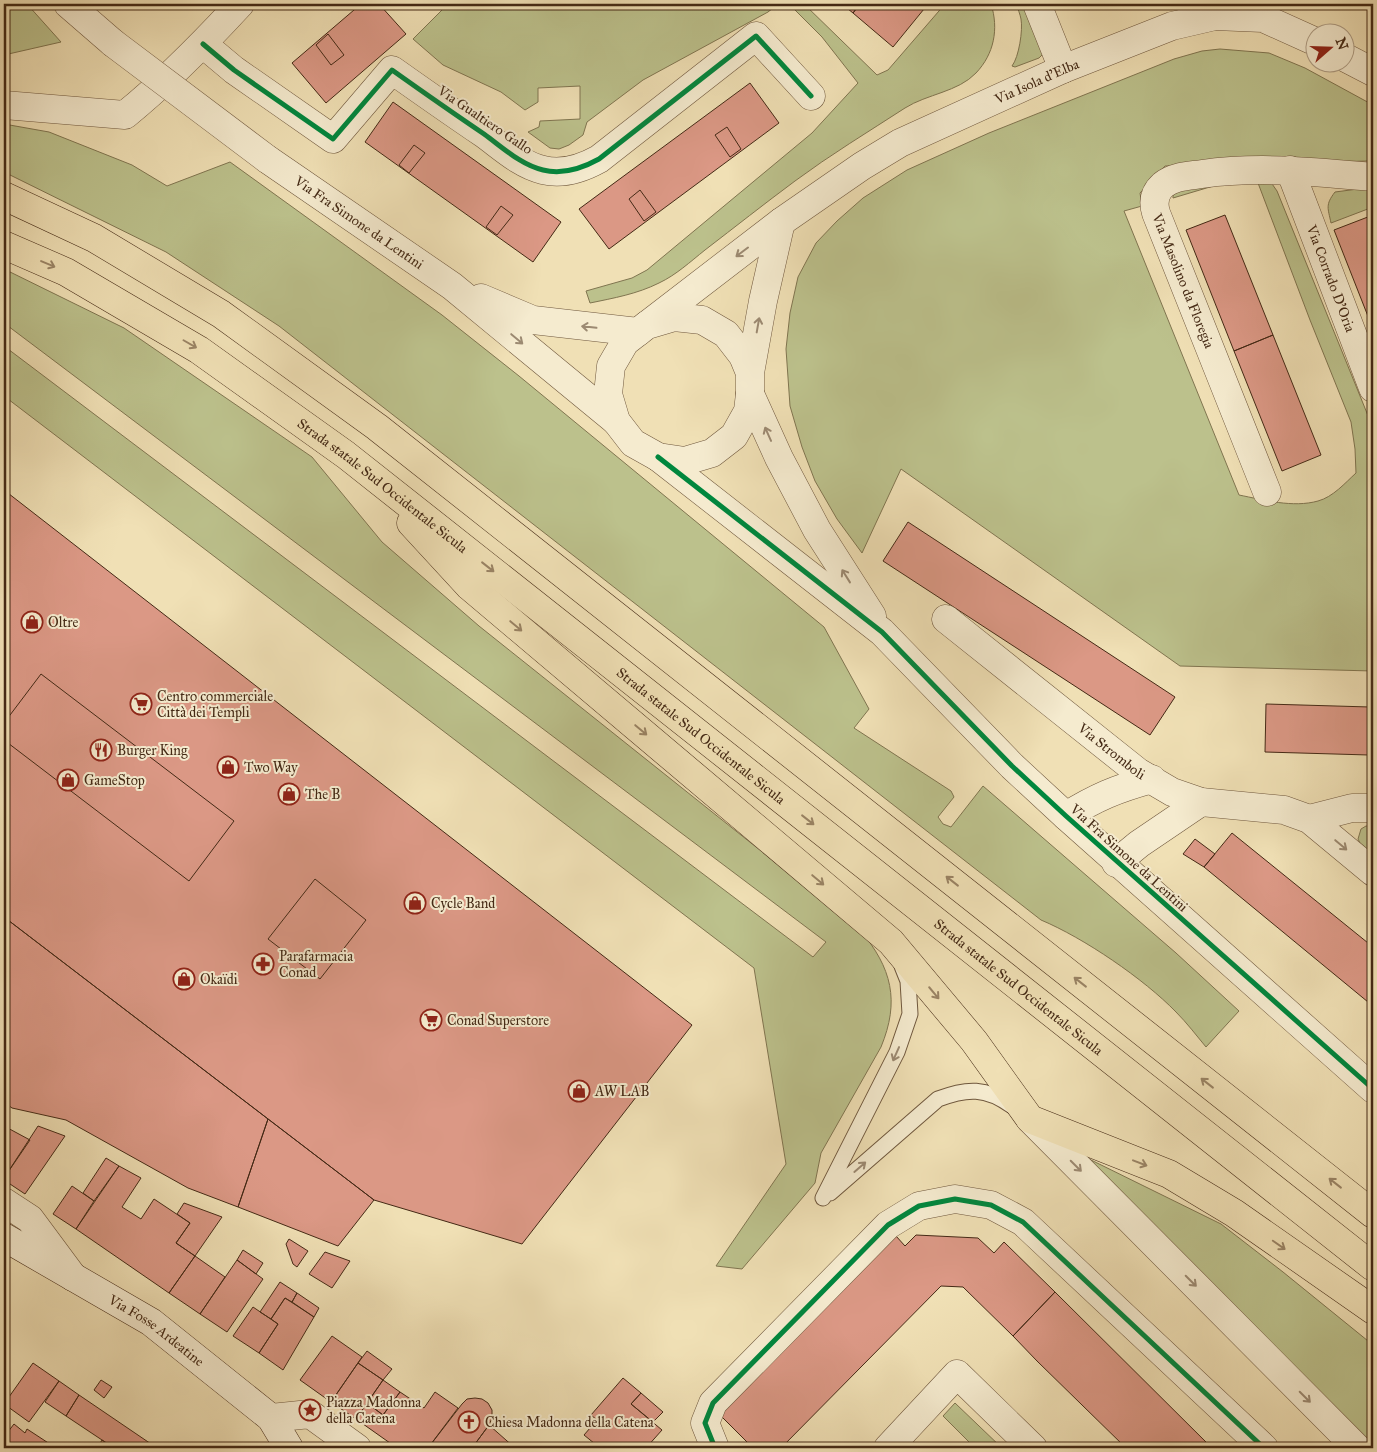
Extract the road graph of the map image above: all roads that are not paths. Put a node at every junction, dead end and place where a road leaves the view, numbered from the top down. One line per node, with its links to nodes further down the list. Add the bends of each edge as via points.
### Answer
1 (68, 4): 16 (street, Via Fra Simone da Lentini, bridge, via 113,43 267,159)
2 (240, 4): 5 (street)
3 (1037, 4): 7 (street)
4 (1304, 37): 7 (street, Via Isola d'Elba, via 1262,18 1215,16 1172,26)
5 (203, 44): 9 (street, Via Gualtiero Gallo, via 234,70 333,139 392,70 519,159 543,170 557,172 585,167 598,159 756,36); 10 (street, via 125,115)
6 (1354, 62): 8 (street)
7 (1063, 69): 14 (street, Via Isola d'Elba, via 900,143)
8 (1373, 72)
9 (811, 96)
10 (4, 104)
11 (1290, 170): 12 (street, Via Masolino da Floregia); 19 (street, Via Corrado D'Oria); 23 (street, Via Masolino da Floregia, via 1229,170 1178,177 1162,185 1154,199 1156,213)
12 (1373, 177)
13 (4, 196): 37 (main road, one-way to 13, via 377,427 221,314 94,238)
14 (781, 222): 17 (street, Via Isola d'Elba, one-way to 17); 18 (street, one-way to 14, via 762,301)
15 (4, 245): 21 (main road, Strada statale Sud Occidentale Sicula, one-way to 21, via 66,272 199,350)
16 (452, 286): 17 (street, one-way to 16, via 533,320); 20 (street, one-way to 20)
17 (642, 328): 18 (street, via 674,317 702,320 726,334 744,356); 20 (street, via 625,342 611,366 608,394)
18 (750, 383): 22 (street, via 748,411 734,436 712,453 685,461); 25 (street, one-way to 18, via 817,530 779,458)
19 (1373, 388)
20 (616, 421): 22 (street, via 633,443)
21 (346, 455): 33 (main road, one-way to 33, via 469,586); 39 (main road, Strada statale Sud Occidentale Sicula, one-way to 39)
22 (658, 457): 25 (street)
23 (1267, 492)
24 (946, 619): 26 (street, Via Stromboli, via 1138,772)
25 (882, 632): 29 (street, Via Fra Simone da Lentini, via 1012,766)
26 (1152, 779): 27 (street, Via Stromboli, via 1172,792); 29 (street, via 1118,788)
27 (1201, 802): 30 (street, Via Stromboli, via 1284,810); 31 (street)
28 (1373, 808): 30 (street, via 1352,808)
29 (1066, 816): 31 (street, Via Fra Simone da Lentini)
30 (1310, 819): 32 (street, Via Stromboli, one-way to 32)
31 (1116, 862): 34 (street, Via Fra Simone da Lentini)
32 (1373, 872)
33 (891, 942): 35 (main road, one-way to 35, via 974,1041); 35 (lane, one-way to 35, via 908,981 910,1014 897,1052 824,1198 938,1099 956,1092 975,1090 999,1097)
34 (1373, 1089)
35 (1030, 1119): 41 (main road, one-way to 41, via 1169,1174 1234,1213); 49 (street, one-way to 49)
36 (4, 1202): 40 (street, via 30,1219)
37 (1373, 1214)
38 (4, 1236): 40 (street, Via Fosse Ardeatine)
39 (1373, 1266)
40 (73, 1277): 42 (street, Via Fosse Ardeatine, via 151,1322)
41 (1373, 1310)
42 (271, 1418): 43 (street, Via Fosse Ardeatine); 44 (street, via 310,1414)
43 (290, 1448)
44 (358, 1448)
45 (715, 1448): 48 (street, via 706,1423 713,1403 888,1225 919,1206 954,1199 991,1205 1023,1222)
46 (888, 1448): 47 (street, via 958,1374)
47 (1033, 1448)
48 (1264, 1448)
49 (1356, 1448)

